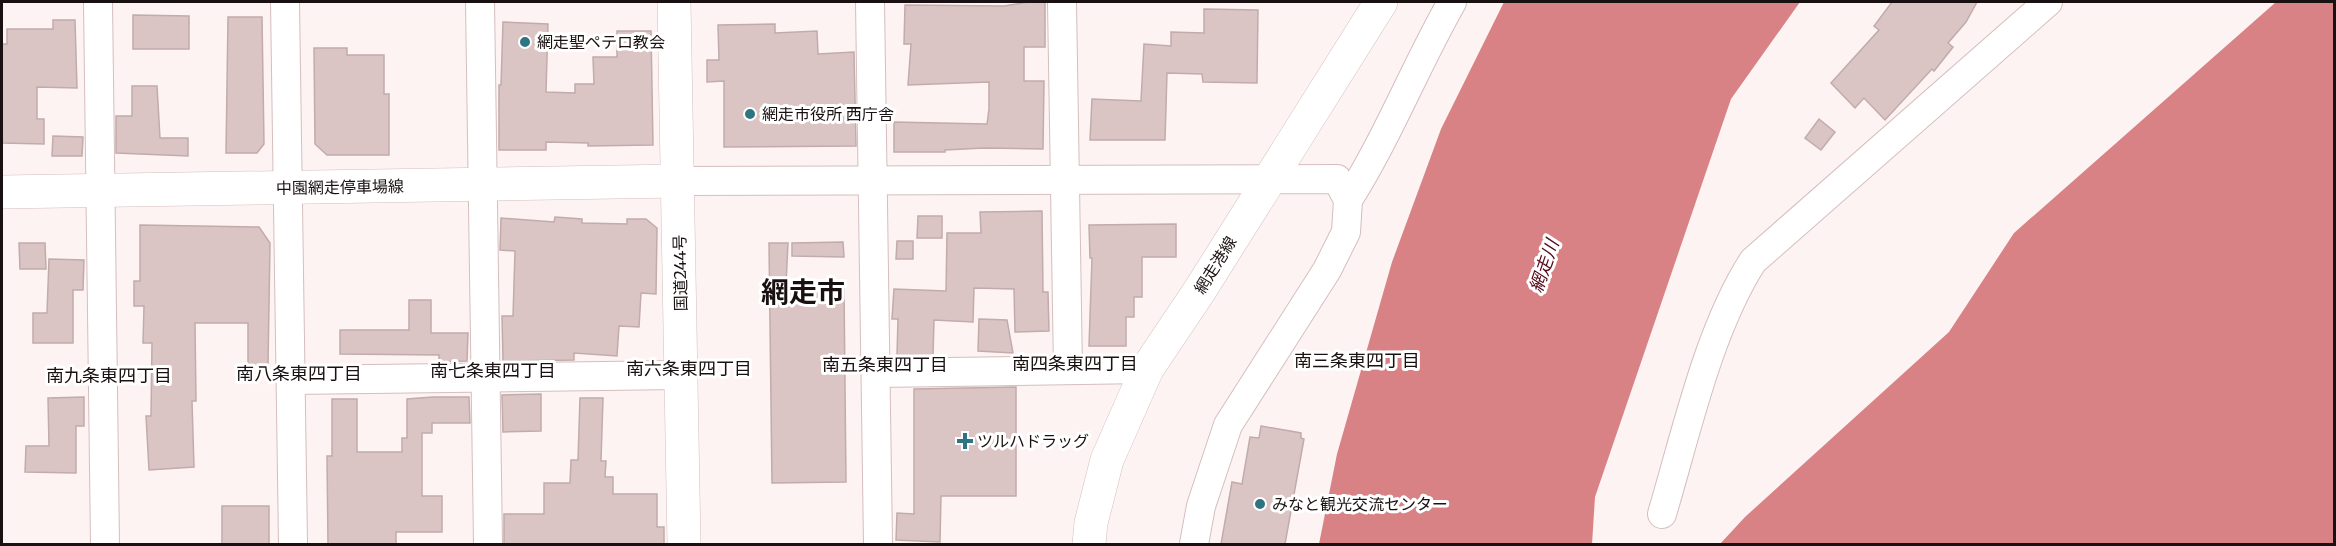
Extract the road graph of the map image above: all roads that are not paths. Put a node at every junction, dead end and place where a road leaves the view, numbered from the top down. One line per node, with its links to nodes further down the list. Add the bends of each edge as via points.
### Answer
1 (98, 2): 16 (street)
2 (285, 2): 15 (street)
3 (480, 2): 14 (street)
4 (674, 2): 13 (main road, 国道244号)
5 (870, 2): 10 (street)
6 (1062, 2): 11 (street)
7 (1381, 2): 12 (main road, 網走港線)
8 (1452, 2): 18 (street)
9 (2048, 2): 25 (street, via 1753,261 1734,295 1711,355)
10 (873, 179): 11 (street); 13 (street); 21 (street)
11 (1065, 179): 12 (street); 20 (street)
12 (1268, 179): 18 (street, via 1337,179); 19 (main road, 網走港線)
13 (679, 181): 14 (main road, 中園網走停車場線); 22 (main road, 国道244号)
14 (482, 185): 15 (main road, 中園網走停車場線); 23 (street)
15 (287, 188): 16 (main road, 中園網走停車場線); 24 (street)
16 (100, 190): 17 (main road, 中園網走停車場線); 26 (street)
17 (2, 192)
18 (1348, 200): 32 (street, via 1346,232 1341,243 1228,425 1201,506)
19 (1147, 369): 20 (street); 31 (main road, 網走港線, via 1107,460)
20 (1068, 370): 21 (street)
21 (876, 373): 30 (street)
22 (681, 375): 23 (street); 29 (main road, 国道244号)
23 (485, 378): 24 (street); 28 (street)
24 (291, 380): 27 (street)
25 (1662, 514)
26 (105, 544)
27 (293, 544)
28 (488, 544)
29 (684, 544)
30 (878, 544)
31 (1089, 544)
32 (1194, 544)

